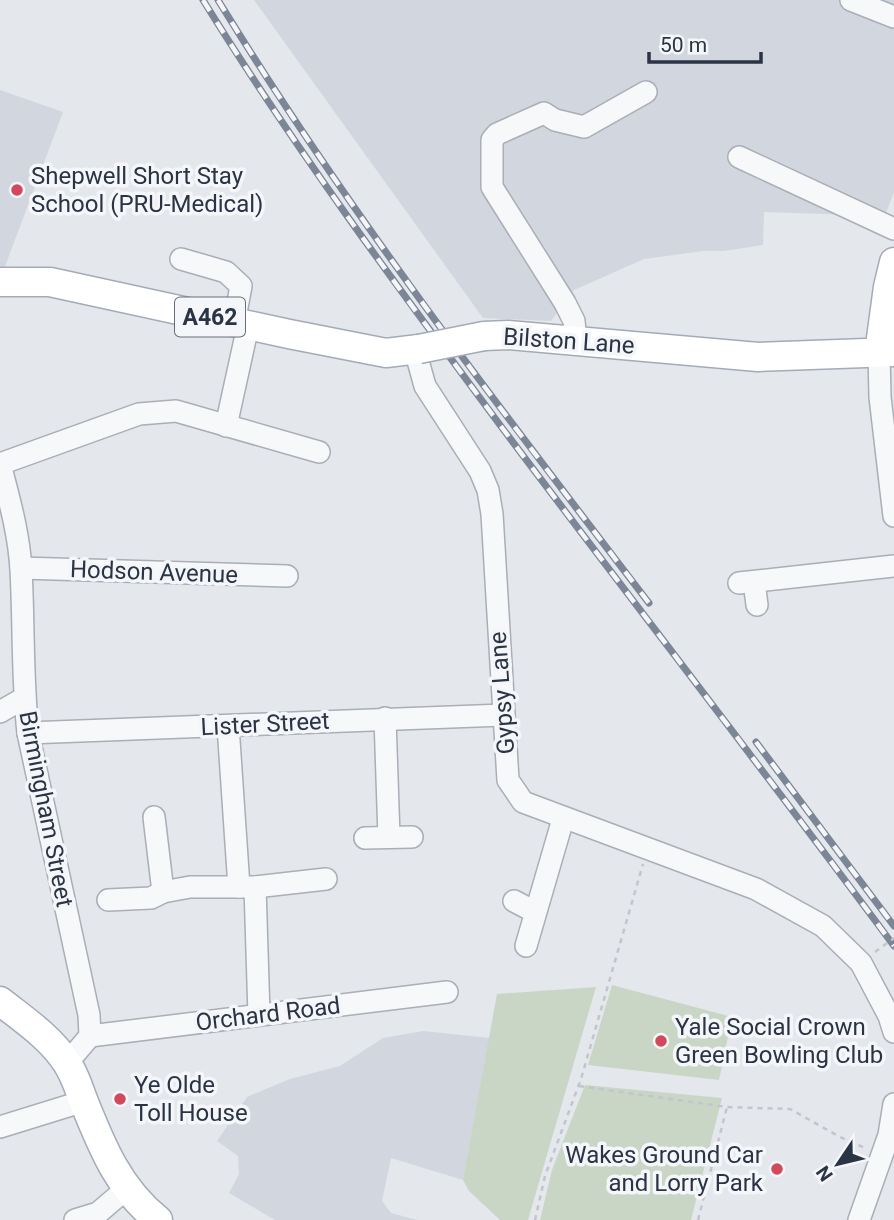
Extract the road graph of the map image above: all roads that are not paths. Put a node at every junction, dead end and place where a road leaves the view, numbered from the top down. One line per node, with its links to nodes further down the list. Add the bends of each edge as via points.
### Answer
1 (851, 0): 2 (street)
2 (894, 17)
3 (646, 92): 10 (street, via 584,127 544,113 492,140 492,187 565,303 574,321)
4 (739, 157): 5 (street)
5 (894, 229)
6 (181, 259): 9 (street, via 226,272 242,286)
7 (894, 262): 12 (main road, via 888,287)
8 (0, 282): 9 (main road, Bilston Lane / A462, via 50,282)
9 (241, 324): 11 (main road, Bilston Lane / A462, via 386,354); 13 (street)
10 (576, 341): 11 (main road, Bilston Lane / A462, bridge, via 484,336); 12 (main road, Bilston Lane / A462, via 758,356)
11 (417, 350): 23 (street, Gypsy Lane, via 425,386 488,490)
12 (886, 353): 16 (street, via 880,397)
13 (226, 426): 14 (street); 15 (street, via 176,411 139,414)
14 (319, 452)
15 (0, 464): 18 (street, Birmingham Street, via 15,518)
16 (894, 516)
17 (894, 566): 20 (street, via 746,583)
18 (21, 568): 19 (street, Hodson Avenue); 21 (street, Birmingham Street)
19 (287, 576)
20 (757, 605)
21 (24, 698): 22 (street); 26 (street, Birmingham Street)
22 (0, 712)
23 (503, 715): 24 (street, Lister Street); 28 (street, Gypsy Lane, via 508,780 523,802)
24 (385, 718): 25 (street, Lister Street); 29 (street)
25 (228, 726): 26 (street, Lister Street); 33 (street)
26 (28, 733): 43 (street, Birmingham Street, via 83,983)
27 (154, 817): 34 (street)
28 (563, 819): 37 (street); 42 (street, Gypsy Lane, via 757,889 823,926 861,963)
29 (389, 837): 30 (street); 31 (street)
30 (412, 837)
31 (365, 838)
32 (326, 879): 33 (street)
33 (247, 887): 34 (street); 41 (street)
34 (163, 892): 35 (street, via 151,898)
35 (108, 900)
36 (514, 901): 37 (street)
37 (536, 912): 38 (street)
38 (526, 946)
39 (447, 992): 41 (street, Orchard Road)
40 (0, 1001): 44 (main road, via 54,1045)
41 (259, 1015): 43 (street, Orchard Road)
42 (894, 1032)
43 (90, 1036): 44 (street)
44 (67, 1063): 45 (main road)
45 (84, 1101): 47 (street); 48 (main road, via 105,1154)
46 (894, 1104): 51 (street, via 889,1135)
47 (1, 1125)
48 (126, 1189): 49 (street, via 98,1213); 50 (main road)
49 (75, 1220)
50 (158, 1220)
51 (859, 1220)

